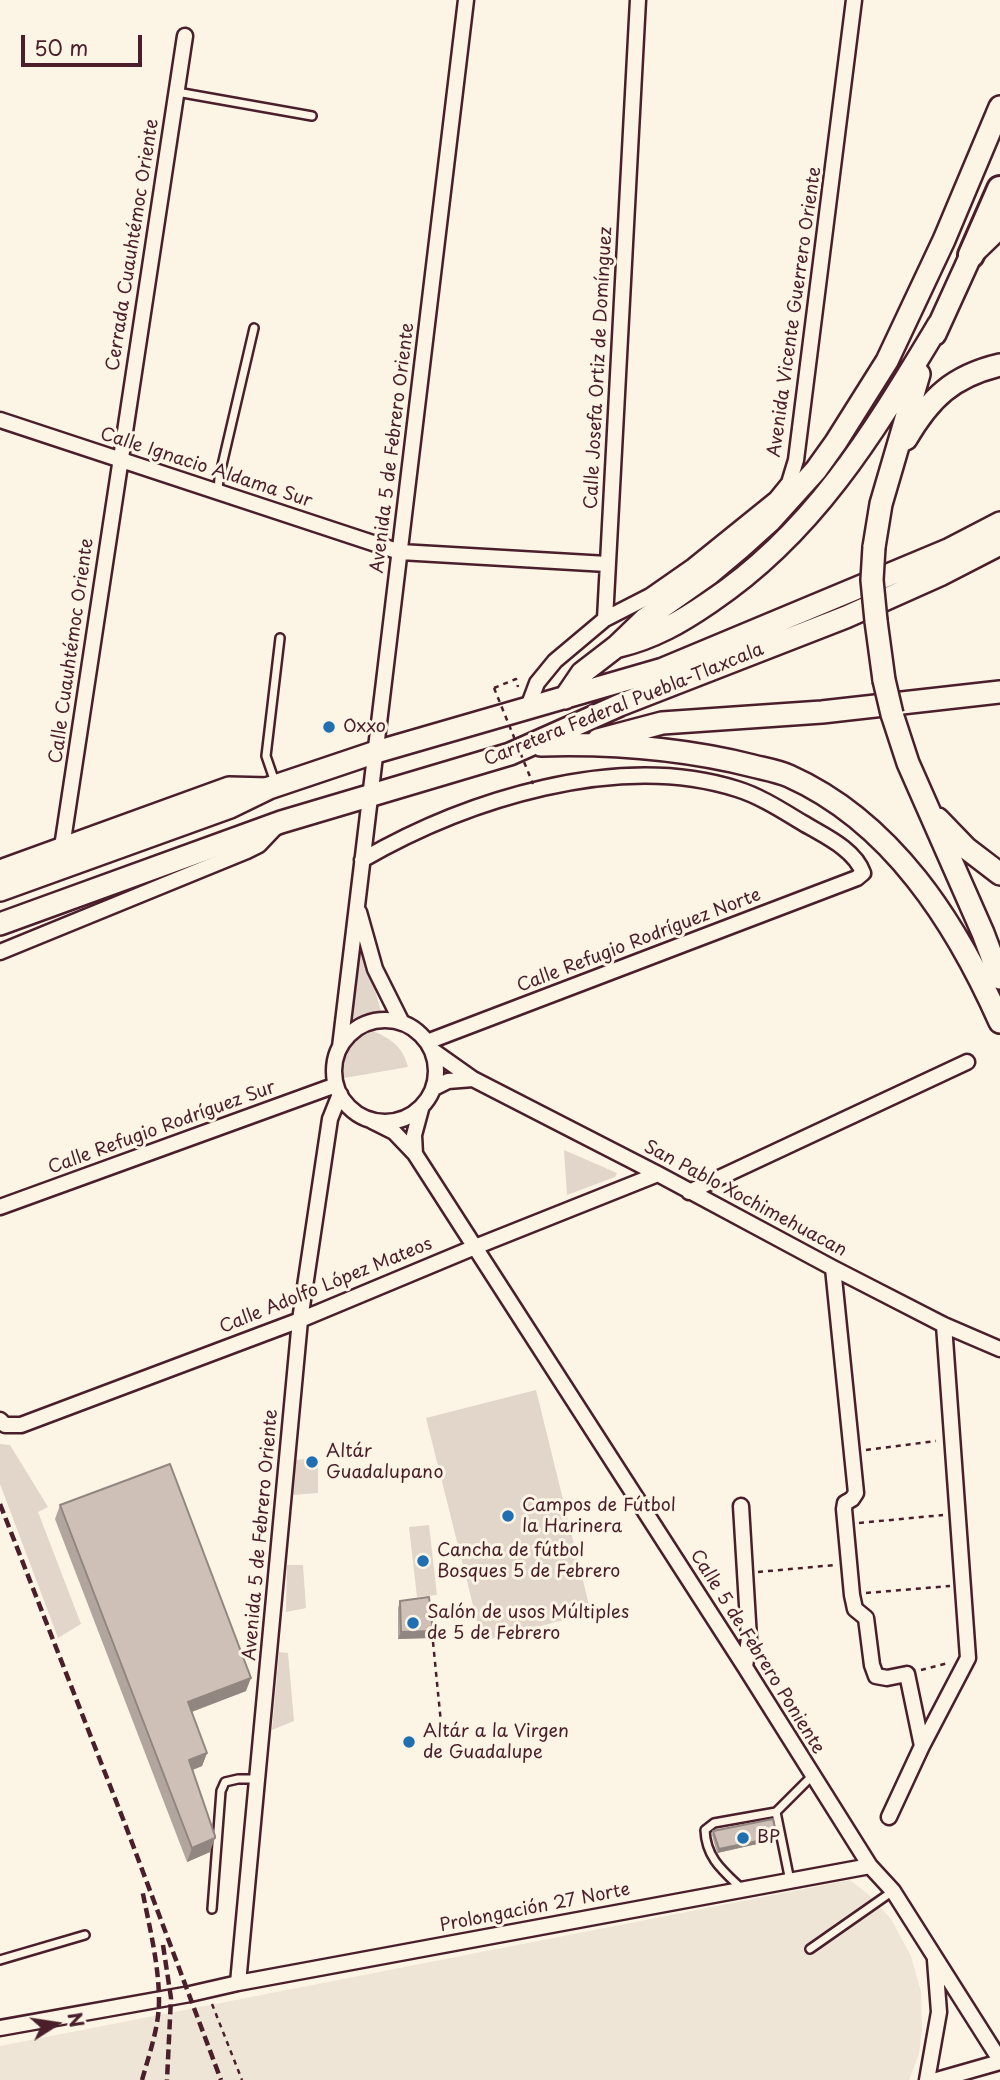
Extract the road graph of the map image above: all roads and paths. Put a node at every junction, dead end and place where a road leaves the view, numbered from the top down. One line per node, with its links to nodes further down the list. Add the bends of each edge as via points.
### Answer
1 (466, 0): 20 (street, Avenida 5 de Febrero Oriente)
2 (638, 0): 21 (street, Calle Josefa Ortiz de Domínguez)
3 (854, 0): 22 (street, Avenida Vicente Guerrero Oriente, via 796,460 789,483 694,566)
4 (185, 36): 5 (street, Cerrada Cuauhtémoc Oriente)
5 (176, 92): 7 (lane); 15 (street, Cerrada Cuauhtémoc Oriente)
6 (1000, 107): 24 (main road, via 887,361 836,442 770,521)
7 (312, 116)
8 (1000, 188): 10 (highway)
9 (1000, 228): 10 (main road)
10 (971, 255): 11 (main road)
11 (939, 324): 16 (main road); 24 (main road, via 848,468 788,538 700,609 652,636)
12 (254, 328): 17 (lane)
13 (1000, 365): 16 (main road, via 965,376 937,396)
14 (0, 420): 15 (street, Calle Ignacio Aldama Sur)
15 (119, 460): 17 (street, Calle Ignacio Aldama Sur); 37 (street, Calle Cuauhtémoc Oriente)
16 (894, 462): 34 (main road, bridge, via 881,504 872,580 884,680)
17 (218, 491): 20 (street, Calle Ignacio Aldama Sur)
18 (1000, 523): 27 (main road, Carretera Federal Puebla-Tlaxcala, via 948,550 663,669)
19 (1000, 544): 30 (main road, Carretera Federal Puebla-Tlaxcala, via 846,617 632,700)
20 (400, 552): 21 (street, Calle Ignacio Aldama Sur); 31 (street, Avenida 5 de Febrero Oriente)
21 (607, 564): 22 (street, Calle Josefa Ortiz de Domínguez)
22 (605, 619): 28 (street, via 555,661 537,683)
23 (280, 638): 33 (lane, via 265,756)
24 (617, 646): 27 (main road, via 582,673)
25 (516, 679): 32 (path, bridge, via 494,688)
26 (1000, 692): 29 (main road, via 822,712 662,723)
27 (565, 698): 28 (main road, Carretera Federal Puebla-Tlaxcala)
28 (528, 708): 31 (main road, Carretera Federal Puebla-Tlaxcala)
29 (583, 744): 30 (main road); 46 (main road, via 741,763 787,775 827,797 885,844 920,883 971,960)
30 (529, 746): 35 (main road, Carretera Federal Puebla-Tlaxcala)
31 (376, 752): 33 (main road, Carretera Federal Puebla-Tlaxcala); 35 (street, Avenida 5 de Febrero Oriente)
32 (533, 784)
33 (273, 787): 37 (main road, via 229,787); 41 (main road, Carretera Federal Puebla-Tlaxcala, via 230,807)
34 (921, 794): 40 (main road, via 949,832); 45 (main road)
35 (372, 795): 36 (main road, Carretera Federal Puebla-Tlaxcala); 38 (street, Avenida 5 de Febrero Oriente)
36 (281, 822): 43 (main road, Carretera Federal Puebla-Tlaxcala); 44 (street, via 247,851)
37 (62, 847): 39 (main road)
38 (362, 860): 42 (street, Avenida 5 de Febrero Oriente); 48 (street, Calle Refugio Rodríguez Norte, via 484,805 584,780 644,775 703,780 739,789 842,847 863,873)
39 (0, 870)
40 (1000, 874)
41 (0, 890)
42 (356, 900): 47 (street, Avenida 5 de Febrero Oriente, via 375,969); 49 (street, Avenida 5 de Febrero Oriente)
43 (0, 924)
44 (0, 952)
45 (1000, 978)
46 (1000, 1022)
47 (402, 1023): 48 (street); 49 (street, via 367,1023)
48 (430, 1046): 51 (street, San Pablo Xochimehuacan); 52 (street, via 436,1066)
49 (340, 1047): 53 (street, via 335,1066)
50 (967, 1062): 58 (street)
51 (473, 1079): 52 (street, via 448,1081); 57 (street, San Pablo Xochimehuacan)
52 (434, 1088): 54 (street)
53 (338, 1089): 55 (street, via 351,1109); 59 (street, Calle Refugio Rodríguez Sur); 62 (street, Avenida 5 de Febrero Oriente)
54 (421, 1109): 55 (street, via 398,1121); 56 (street, via 414,1135)
55 (372, 1121): 56 (street, Calle 5 de Febrero Poniente, via 394,1132)
56 (415, 1154): 60 (street, Calle 5 de Febrero Poniente)
57 (658, 1174): 58 (street, San Pablo Xochimehuacan); 60 (street, Calle Adolfo López Mateos)
58 (689, 1192): 61 (street, San Pablo Xochimehuacan)
59 (0, 1207)
60 (475, 1247): 62 (street, Calle Adolfo López Mateos); 77 (street, Calle 5 de Febrero Poniente)
61 (833, 1268): 63 (street, San Pablo Xochimehuacan); 67 (street)
62 (300, 1320): 65 (street, Calle Adolfo López Mateos, via 21,1425); 82 (street, Avenida 5 de Febrero Oriente)
63 (944, 1325): 64 (street, San Pablo Xochimehuacan); 66 (street)
64 (1000, 1349)
65 (3, 1422)
66 (952, 1439): 67 (path); 69 (street)
67 (853, 1451): 70 (street, via 856,1493 845,1503)
68 (741, 1506): 72 (street)
69 (958, 1513): 70 (path); 73 (street)
70 (846, 1524): 71 (street)
71 (848, 1564): 72 (path); 74 (street)
72 (745, 1573): 77 (street, via 750,1638)
73 (964, 1585): 74 (path); 76 (street)
74 (852, 1595): 78 (street, via 855,1609 866,1618 877,1676)
75 (433, 1642): 79 (path)
76 (968, 1658): 78 (path); 80 (street)
77 (745, 1667): 81 (street, Calle 5 de Febrero Poniente)
78 (907, 1674): 80 (street)
79 (441, 1723)
80 (922, 1746): 84 (street)
81 (812, 1776): 83 (lane); 85 (street, Calle 5 de Febrero Poniente)
82 (257, 1779): 89 (lane, via 225,1782 221,1791); 94 (street, Avenida 5 de Febrero Oriente)
83 (776, 1812): 86 (lane); 87 (lane, via 714,1823 705,1830 713,1862)
84 (889, 1817)
85 (870, 1866): 86 (street, Prolongación 27 Norte); 88 (street, Calle 5 de Febrero Poniente)
86 (790, 1881): 87 (street, Prolongación 27 Norte)
87 (742, 1889): 94 (street, Prolongación 27 Norte)
88 (893, 1891): 91 (lane); 92 (street, Calle 5 de Febrero Poniente)
89 (212, 1909)
90 (85, 1935): 93 (lane)
91 (810, 1949)
92 (935, 1955): 97 (street, Calle 5 de Febrero Poniente); 99 (street, Calle 5 de Febrero Poniente, via 939,2012)
93 (0, 1961)
94 (238, 1983): 95 (street, Prolongación 27 Norte)
95 (207, 1991): 96 (street, Prolongación 27 Norte); 98 (path)
96 (0, 2028)
97 (1000, 2061): 100 (street)
98 (242, 2080)
99 (927, 2080)
100 (937, 2080)

